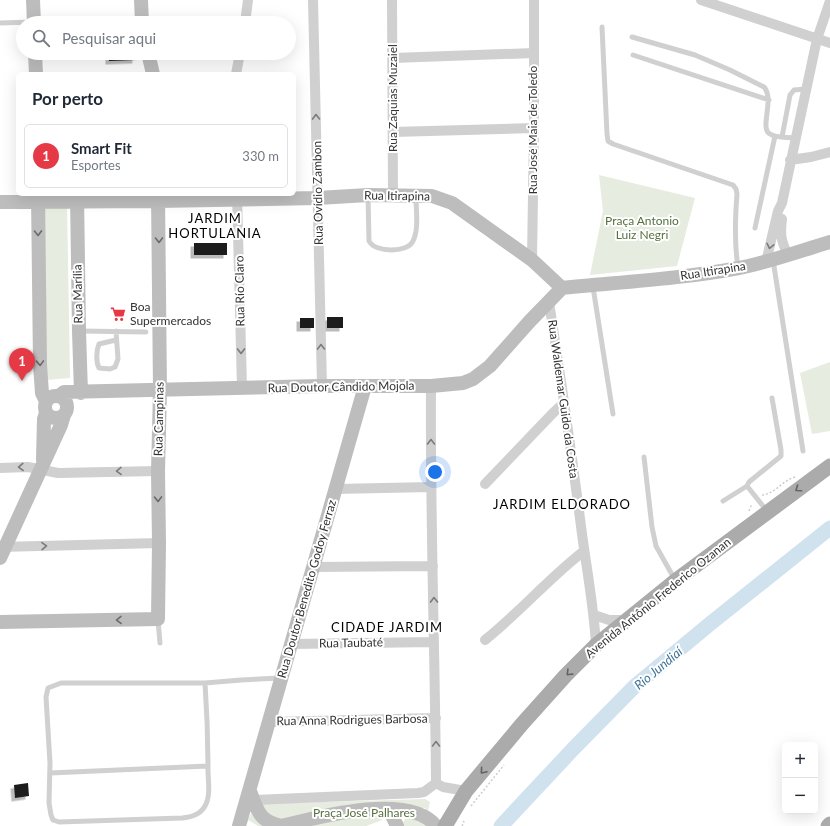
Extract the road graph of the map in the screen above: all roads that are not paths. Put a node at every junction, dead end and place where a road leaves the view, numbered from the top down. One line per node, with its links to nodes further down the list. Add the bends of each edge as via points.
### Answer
1 (33, 0): 9 (street)
2 (141, 0): 10 (street)
3 (248, 0): 11 (street)
4 (313, 0): 43 (street, Rua Ovídio Zambon, one-way to 4)
5 (392, 0): 20 (street, Rua Zaquias Muzaiel)
6 (534, 0): 18 (street, Rua José Maia de Toledo)
7 (702, 0): 16 (street)
8 (830, 1): 16 (street)
9 (34, 16)
10 (142, 16)
11 (246, 16)
12 (0, 23): 13 (lane)
13 (16, 23)
14 (602, 27): 51 (lane, via 608,141 733,185 737,194 734,235)
15 (632, 37): 28 (lane, via 695,55 735,72 764,87)
16 (817, 39): 17 (street); 27 (street)
17 (830, 43)
18 (534, 53): 20 (street); 29 (street, Rua José Maia de Toledo)
19 (633, 55): 28 (lane)
20 (394, 58): 30 (street, Rua Zaquias Muzaiel)
21 (35, 60): 24 (street)
22 (150, 60): 25 (street)
23 (239, 60): 26 (street)
24 (36, 72)
25 (153, 72)
26 (236, 72)
27 (805, 89): 32 (lane, via 794,90 790,94); 33 (street)
28 (769, 100): 31 (lane, via 765,128 767,133)
29 (534, 128): 30 (street); 49 (street, Rua José Maia de Toledo)
30 (393, 132): 37 (street, Rua Zaquias Muzaiel)
31 (775, 136): 32 (lane); 46 (lane)
32 (782, 136): 33 (lane)
33 (794, 138): 35 (street)
34 (830, 152): 35 (street)
35 (790, 160): 45 (street)
36 (368, 195): 37 (street, Rua Itirapina); 38 (lane, via 369,241 371,245 386,251 408,248 413,244 416,232); 43 (street, Rua Itirapina)
37 (393, 195): 38 (street, Rua Itirapina)
38 (416, 195): 49 (street, Rua Itirapina, via 432,196 452,203)
39 (238, 197): 42 (street, Rua Itirapina); 43 (street, Rua Itirapina); 62 (street, Rua Río Claro, one-way to 62)
40 (38, 198): 41 (street, Rua Itirapina); 44 (street, Rua Itirapina); 68 (street, one-way to 68, via 40,365)
41 (77, 198): 42 (street, Rua Itirapina); 55 (street, Rua Marília)
42 (158, 198): 63 (street, Rua Campinas, one-way to 63)
43 (318, 198): 59 (street, Rua Ovídio Zambon, one-way to 43)
44 (0, 202)
45 (782, 203): 48 (street, via 780,233); 50 (street, one-way to 50, via 778,211)
46 (755, 228)
47 (830, 242): 48 (street, Rua Itirapina)
48 (788, 255): 50 (street, Rua Itirapina)
49 (532, 260): 53 (street, Rua Itirapina)
50 (770, 261): 51 (street, Rua Itirapina); 71 (lane)
51 (738, 268): 52 (street, Rua Itirapina, via 682,277)
52 (593, 285): 53 (street, Rua Itirapina); 70 (lane)
53 (562, 288): 54 (street, Rua Doutor Cândido Mojola)
54 (549, 302): 61 (street, Rua Doutor Cândido Mojola, via 482,372 463,384); 67 (street, Rua Waldemar Guido da Costa)
55 (79, 331): 56 (lane); 64 (street, Rua Marília)
56 (116, 331): 57 (lane); 58 (lane)
57 (146, 332)
58 (116, 340): 58 (lane, via 118,359 115,367 99,368 99,344)
59 (322, 386): 60 (street, Rua Doutor Cândido Mojola); 62 (street, Rua Doutor Cândido Mojola)
60 (365, 386): 61 (street, Rua Doutor Cândido Mojola); 80 (street, Rua Doutor Benedito Godoy Ferraz)
61 (431, 386): 79 (street, one-way to 61)
62 (242, 388): 63 (street, Rua Doutor Cândido Mojola)
63 (160, 390): 64 (street, Rua Doutor Cândido Mojola); 76 (street, Rua Campinas)
64 (82, 393): 65 (street, Rua Doutor Cândido Mojola, via 64,392); 69 (street)
65 (59, 396): 68 (street, Rua Doutor Cândido Mojola, via 50,398); 69 (street, via 64,400)
66 (772, 398): 78 (lane, via 781,456 748,483)
67 (565, 402): 77 (street); 84 (street, Rua Waldemar Guido da Costa)
68 (46, 407): 69 (street, via 54,418 61,417); 73 (street)
69 (66, 412): 73 (street)
70 (613, 414)
71 (803, 451)
72 (644, 457): 88 (lane, via 656,546)
73 (42, 466): 75 (street, one-way to 75); 76 (street, one-way to 73, via 58,473); 85 (street)
74 (830, 466): 82 (main road, Avenida Antônio Frederico Ozanan, one-way to 82)
75 (0, 468)
76 (158, 471): 83 (street, Rua Campinas, one-way to 83)
77 (485, 484)
78 (748, 486): 81 (lane); 82 (lane)
79 (430, 487): 80 (street); 86 (street)
80 (335, 489): 87 (street, Rua Doutor Benedito Godoy Ferraz)
81 (723, 501)
82 (767, 512): 88 (main road, Avenida Antônio Frederico Ozanan)
83 (159, 543): 85 (street, one-way to 83); 90 (street, Rua Campinas)
84 (584, 550): 89 (street, Rua Waldemar Guido da Costa); 93 (street)
85 (2, 551)
86 (433, 566): 87 (street); 94 (street, one-way to 86)
87 (313, 567): 96 (street, Rua Doutor Benedito Godoy Ferraz)
88 (675, 581): 91 (main road, Avenida Antônio Frederico Ozanan)
89 (594, 615): 91 (street, via 609,620); 97 (street, Rua Waldemar Guido da Costa)
90 (158, 619): 92 (street, one-way to 92); 95 (lane, Rua Campinas)
91 (629, 620): 97 (main road, Avenida Antônio Frederico Ozanan)
92 (0, 622)
93 (485, 640)
94 (434, 642): 96 (street, Rua Taubaté); 100 (street)
95 (160, 643)
96 (291, 644): 98 (street, Rua Doutor Benedito Godoy Ferraz)
97 (596, 645): 105 (main road, Avenida Antônio Frederico Ozanan, one-way to 105, via 522,724)
98 (281, 678): 99 (lane); 101 (street, Rua Doutor Benedito Godoy Ferraz)
99 (206, 683): 102 (lane); 103 (lane, via 61,683 48,688 46,697)
100 (436, 718): 101 (street, Rua Anna Rodrigues Barbosa); 104 (street, one-way to 100)
101 (269, 722): 106 (street, Rua Doutor Benedito Godoy Ferraz)
102 (208, 766): 103 (lane); 103 (lane, via 206,805 200,813 182,818 59,822 53,820 49,803)
103 (50, 773)
104 (436, 783): 105 (street, via 443,787); 106 (street, via 424,792 418,793)
105 (466, 791): 113 (main road, Avenida Antônio Frederico Ozanan)
106 (252, 796): 109 (street, Rua Doutor Benedito Godoy Ferraz); 110 (street, via 259,813 266,820)
107 (389, 809): 110 (street, via 356,810); 111 (street); 112 (street, via 420,814)
108 (830, 824): 114 (main road)
109 (240, 826)
110 (282, 826)
111 (397, 826)
112 (436, 826)
113 (445, 826)
114 (828, 826)

